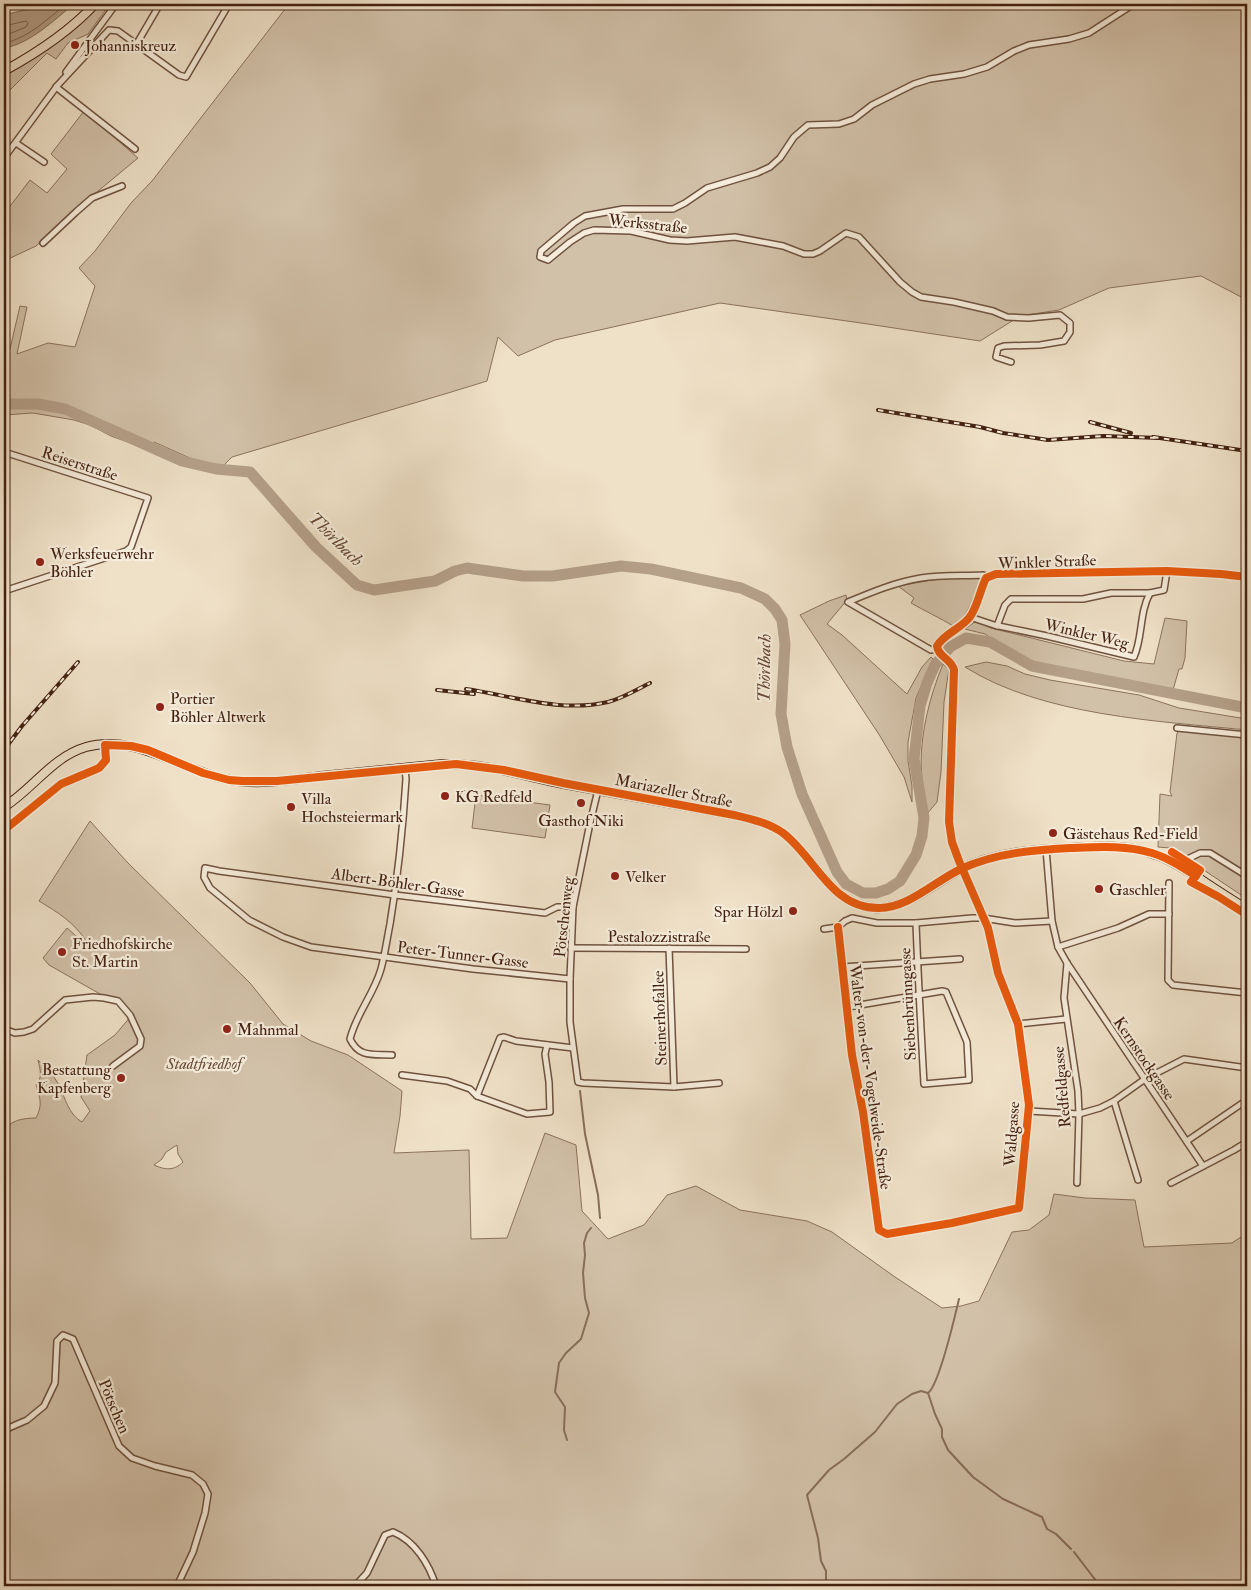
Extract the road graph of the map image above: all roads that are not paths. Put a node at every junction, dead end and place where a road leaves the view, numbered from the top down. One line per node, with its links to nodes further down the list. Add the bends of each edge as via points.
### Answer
1 (95, 4): 7 (main road, via 43,48)
2 (116, 4): 8 (street)
3 (160, 4): 6 (street)
4 (229, 4): 6 (street, via 186,77 179,76)
5 (1134, 4): 15 (street, Werksstraße, via 1089,34 1029,45 987,67 914,84 872,105 854,119 839,124 808,125 770,167 707,188 673,209 623,208 585,216 541,251 540,258 548,260 570,242 594,230 631,231 687,241 735,237 783,246 804,254 820,251 846,233 853,234 859,236 900,282 920,297 954,302 1007,317 1060,315 1070,323 1070,332 1064,340 998,348 996,357)
6 (136, 45): 8 (street, via 118,31 109,30)
7 (4, 71)
8 (56, 87): 9 (street); 10 (street)
9 (16, 143): 11 (street); 12 (street)
10 (135, 148)
11 (4, 158)
12 (44, 162)
13 (122, 186): 14 (street, via 92,198)
14 (43, 243)
15 (1011, 362)
16 (4, 452): 20 (street, Reiserstraße, via 148,498 131,547 126,551)
17 (1167, 571): 18 (street, Winkler Straße, via 996,574); 19 (street, Winkler Straße); 21 (street, via 1164,590)
18 (988, 577): 22 (street, Winkler Straße); 24 (street, via 905,581 848,602)
19 (1247, 577)
20 (4, 591)
21 (1150, 593): 23 (street, via 1110,593 1083,599 1011,599 1005,605); 23 (street, Winkler Weg, via 1134,657)
22 (970, 617): 23 (street, Winkler Weg); 24 (street, Winkler Straße, via 942,639)
23 (997, 626)
24 (937, 651): 35 (street, via 954,670 949,822)
25 (1177, 728): 26 (street)
26 (1247, 735)
27 (105, 745): 28 (main road, Mariazeller Straße, via 148,750 202,773 242,781 277,781); 30 (main road, Mariazeller Straße, via 87,747 66,756); 32 (street, via 106,760 99,768 61,784)
28 (404, 768): 29 (main road, Mariazeller Straße, via 467,765); 39 (street, via 406,779)
29 (598, 790): 35 (main road, Mariazeller Straße, via 760,822 791,840 844,898 866,907 886,908 906,902); 40 (street, Pötschenweg)
30 (4, 807)
31 (4, 821): 32 (street)
32 (6, 829)
33 (1046, 849): 34 (main road, Mariazeller Straße, via 1122,847 1154,854); 35 (main road, Mariazeller Straße, via 1012,853); 44 (street, Redfeldgasse)
34 (1178, 864): 37 (street, via 1205,852); 41 (main road, Mariazeller Straße)
35 (962, 869): 43 (street, Waldgasse)
36 (219, 871): 39 (street, Albert-Böhler-Gasse); 52 (street, Peter-Tunner-Gasse, via 205,868 204,877 210,888 249,920 311,947)
37 (1247, 876)
38 (1169, 883): 42 (street)
39 (395, 895): 40 (street, Albert-Böhler-Gasse, via 544,913 557,906); 52 (street)
40 (573, 907): 49 (street, Pötschenweg)
41 (1247, 909)
42 (1169, 914): 48 (street, via 1148,914 1118,928); 58 (street, via 1168,980 1173,985)
43 (983, 918): 44 (street, via 1015,923); 45 (street); 62 (street, Waldgasse, via 1001,981)
44 (1052, 921): 48 (street, Redfeldgasse)
45 (916, 923): 46 (street, via 877,923 852,918); 54 (street, Siebenbrünngasse)
46 (838, 927): 47 (street); 56 (street, Walter-von-der-Vogelweide-Straße)
47 (824, 929)
48 (1058, 947): 55 (street, Redfeldgasse)
49 (571, 948): 50 (street, Pestalozzistraße); 57 (street, Pötschenweg)
50 (669, 948): 51 (street, Pestalozzistraße); 72 (street, Steinerhofallee)
51 (746, 948)
52 (384, 957): 57 (street, Peter-Tunner-Gasse); 66 (street, Peter-Tunner-Gasse, via 376,983 350,1039 359,1052)
53 (960, 959): 54 (street)
54 (917, 962): 56 (street); 59 (street, Siebenbrünngasse)
55 (1066, 963): 61 (street, Redfeldgasse); 70 (street, Kernstockgasse)
56 (842, 967): 60 (street, Walter-von-der-Vogelweide-Straße)
57 (570, 979): 65 (street, Pötschenweg)
58 (1247, 993)
59 (919, 995): 59 (street, Siebenbrünngasse, via 942,991 948,995 967,1042 969,1080 924,1084); 60 (street)
60 (848, 1007): 84 (street, Walter-von-der-Vogelweide-Straße, via 852,1055)
61 (1066, 1019): 62 (street); 77 (street, Redfeldgasse)
62 (1018, 1024): 76 (street, Waldgasse)
63 (4, 1029): 67 (street, via 15,1033 33,1029 65,1000 93,997 118,1001 130,1015 141,1039 140,1046)
64 (546, 1045): 65 (street); 73 (street, via 500,1038); 73 (street, via 550,1112 527,1114)
65 (573, 1048): 72 (street, Pötschenweg, via 578,1082)
66 (392, 1056)
67 (113, 1066)
68 (1247, 1068): 70 (street, via 1184,1059)
69 (402, 1075): 73 (street, via 448,1081 470,1089)
70 (1145, 1079): 75 (street); 78 (street, Kernstockgasse)
71 (719, 1082): 72 (street, Pötschenweg)
72 (674, 1086)
73 (477, 1096)
74 (1247, 1100): 78 (street)
75 (1114, 1101): 77 (street); 81 (street)
76 (1029, 1111): 77 (street); 84 (street, Waldgasse, via 1019,1208 887,1234)
77 (1079, 1114): 82 (street, Redfeldgasse)
78 (1187, 1141): 80 (street, Kernstockgasse)
79 (1247, 1142): 80 (street)
80 (1203, 1166): 83 (street)
81 (1138, 1180)
82 (1077, 1183)
83 (1171, 1183)
84 (879, 1230)
85 (4, 1430): 86 (street, Pötschen, via 27,1420 44,1406 55,1382 57,1341 64,1335 73,1339 119,1446 132,1458 192,1476 203,1484 208,1494 193,1552)
86 (178, 1586)
87 (355, 1586): 88 (street, via 367,1573 385,1536 393,1532 404,1537 417,1550 432,1573)
88 (436, 1586)

